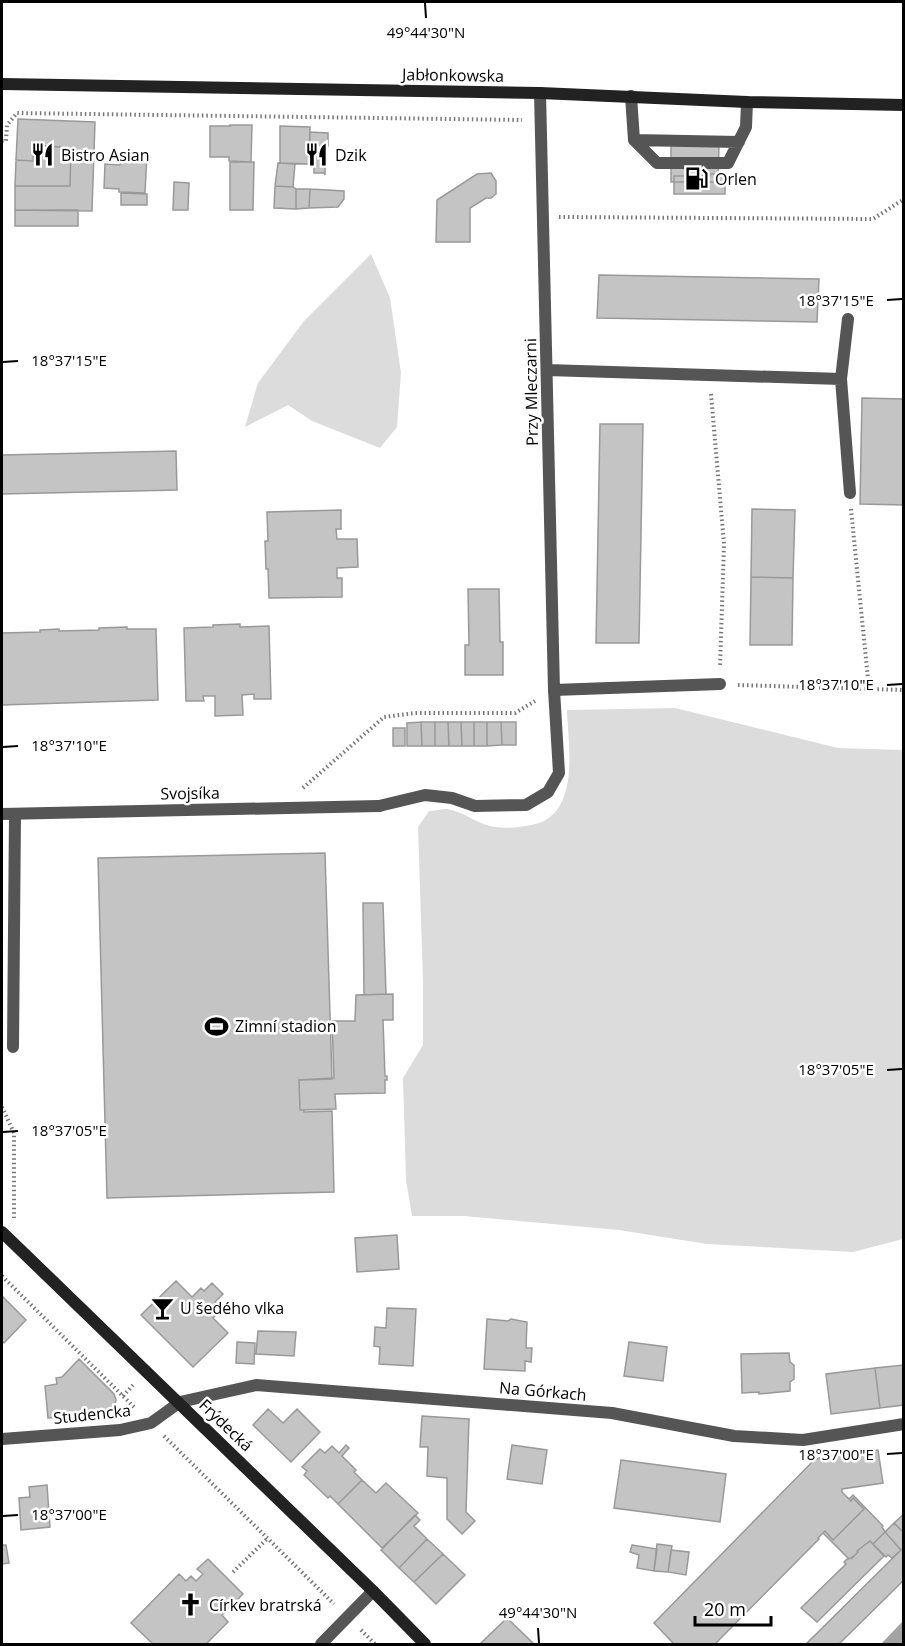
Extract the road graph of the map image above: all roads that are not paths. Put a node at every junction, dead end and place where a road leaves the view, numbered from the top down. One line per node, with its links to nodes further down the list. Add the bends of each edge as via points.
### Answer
1 (2, 84): 2 (main road, Jabłonkowska)
2 (540, 93): 3 (main road, Jabłonkowska); 9 (street, Przy Mleczarni)
3 (632, 96): 4 (main road, Jabłonkowska); 6 (street)
4 (747, 102): 5 (main road, Jabłonkowska); 7 (street, via 746,128)
5 (903, 105)
6 (634, 140): 7 (street); 7 (street, via 657,163 728,163)
7 (739, 142)
8 (848, 319): 10 (street)
9 (547, 370): 10 (street); 13 (street, Przy Mleczarni)
10 (841, 379): 11 (street)
11 (850, 493)
12 (720, 684): 13 (street)
13 (554, 690): 14 (street, Przy Mleczarni, via 559,774 548,792 526,805 475,806 425,795)
14 (379, 806): 16 (street, Svojsíka)
15 (2, 814): 16 (street, Svojsíka)
16 (15, 814): 17 (street)
17 (13, 1047)
18 (2, 1232): 19 (main road, Frýdecká)
19 (180, 1402): 20 (street, Na Górkach, via 256,1385 612,1413 734,1436 803,1440); 21 (street, Studencka, via 151,1423 120,1430); 22 (main road, Frýdecká)
20 (903, 1424)
21 (2, 1439)
22 (374, 1591): 23 (street); 24 (main road, Frýdecká)
23 (321, 1644)
24 (425, 1644)

